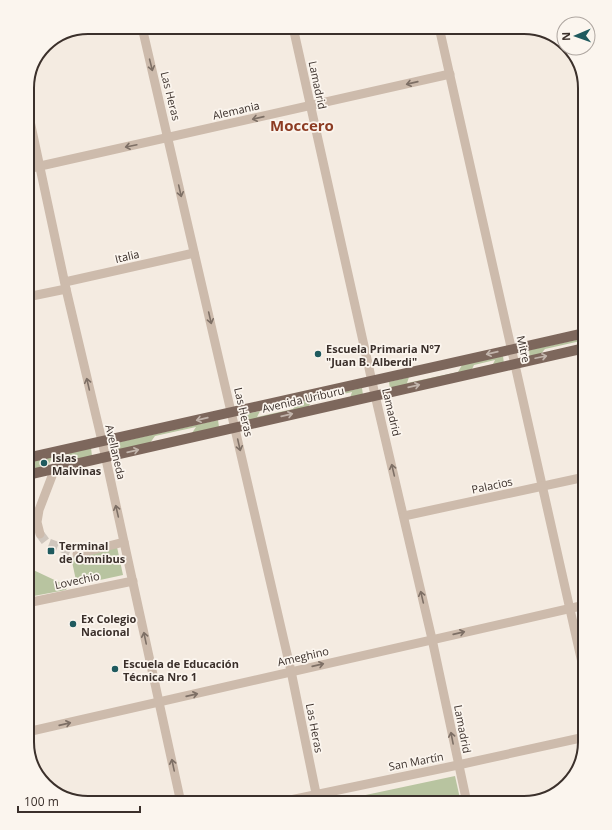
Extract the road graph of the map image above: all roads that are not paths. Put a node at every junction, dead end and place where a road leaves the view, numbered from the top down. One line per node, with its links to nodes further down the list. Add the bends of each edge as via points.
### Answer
1 (144, 34): 6 (street, Las Heras, one-way to 6)
2 (295, 34): 5 (street, Lamadrid)
3 (441, 34): 4 (street, Mitre)
4 (450, 74): 5 (street, Alemania, one-way to 5); 14 (street, Mitre)
5 (310, 106): 6 (street, Alemania, one-way to 6); 17 (street, Lamadrid)
6 (168, 138): 8 (street, Alemania, one-way to 8); 10 (street, Las Heras, one-way to 10)
7 (34, 139): 8 (street, Avellaneda)
8 (40, 166): 9 (street, Alemania); 11 (street, Avellaneda)
9 (34, 167)
10 (194, 253): 11 (street, Italia); 19 (street, Las Heras, one-way to 19)
11 (65, 286): 12 (street, Italia); 21 (street, Avellaneda, one-way to 11)
12 (34, 295)
13 (578, 334): 14 (main road, Avenida Uriburu)
14 (512, 348): 16 (street, Mitre); 17 (main road, Avenida Uriburu, one-way to 17)
15 (578, 350): 16 (main road, Avenida Uriburu, one-way to 15)
16 (515, 363): 18 (main road, Avenida Uriburu, one-way to 16); 28 (street, Mitre)
17 (372, 380): 18 (street, Lamadrid); 19 (main road, Avenida Uriburu)
18 (375, 395): 20 (main road, Avenida Uriburu, one-way to 18); 29 (street, Lamadrid, one-way to 18)
19 (232, 412): 20 (street, Las Heras); 21 (main road, Avenida Uriburu, one-way to 21)
20 (235, 428): 24 (main road, Avenida Uriburu, one-way to 20); 39 (street, Las Heras, one-way to 39)
21 (102, 441): 22 (main road, Avenida Uriburu); 24 (street, Avellaneda)
22 (62, 450): 23 (main road, Avenida Uriburu); 25 (street)
23 (34, 456)
24 (105, 457): 25 (main road, Avenida Uriburu); 31 (street, Avellaneda, one-way to 24)
25 (54, 469): 26 (main road, Avenida Uriburu); 30 (street, via 39,510 37,522)
26 (34, 473)
27 (578, 478): 28 (street, Palacios)
28 (543, 486): 29 (street, Palacios); 36 (street, Mitre)
29 (404, 516): 37 (street, Lamadrid, one-way to 29)
30 (40, 534)
31 (124, 542): 32 (street); 33 (street, Avellaneda)
32 (77, 554)
33 (133, 580): 34 (street, Lovechio); 40 (street, Avellaneda, one-way to 33)
34 (34, 601)
35 (578, 606): 36 (street, Ameghino)
36 (569, 608): 37 (street, Ameghino, one-way to 36); 38 (street, Mitre)
37 (432, 639): 39 (street, Ameghino, one-way to 37); 43 (street, Lamadrid, one-way to 37)
38 (578, 646)
39 (291, 671): 40 (street, Ameghino, one-way to 39); 45 (street, Las Heras)
40 (159, 702): 41 (street, Ameghino, one-way to 40); 44 (street, Avellaneda, one-way to 40)
41 (34, 730)
42 (578, 739): 43 (street, San Martín)
43 (458, 765): 46 (street, San Martín); 47 (street, Lamadrid)
44 (179, 796)
45 (316, 796)
46 (325, 796)
47 (465, 796)

